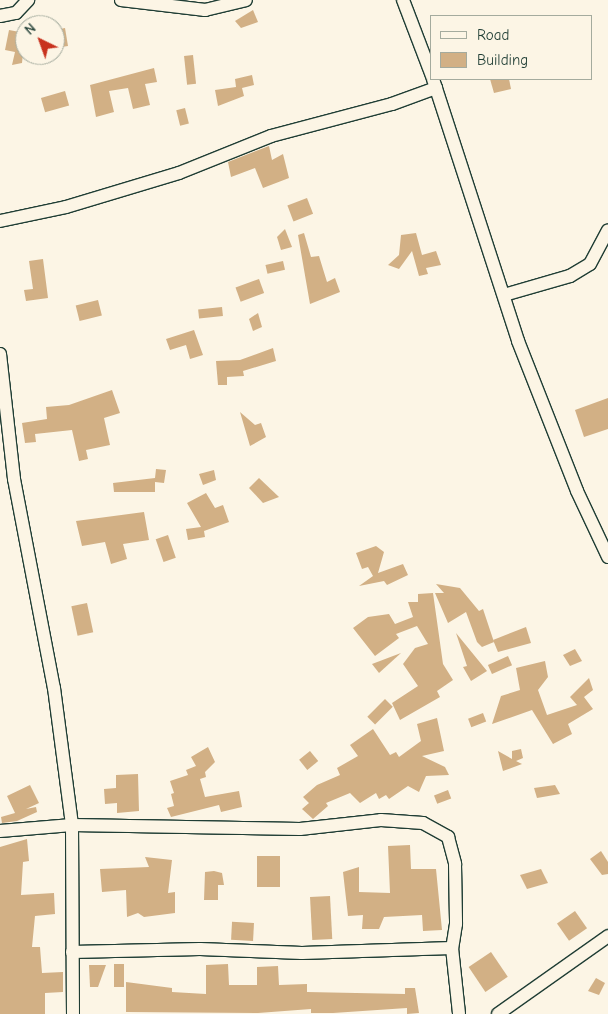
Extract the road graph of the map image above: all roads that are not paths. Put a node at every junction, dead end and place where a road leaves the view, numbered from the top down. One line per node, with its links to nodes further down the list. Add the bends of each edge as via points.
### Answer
1 (28, 0): 5 (street, via 16,13)
2 (122, 0): 3 (street, via 205,10)
3 (246, 0)
4 (403, 0): 6 (street)
5 (0, 16)
6 (430, 71)
7 (434, 81): 8 (street, via 392,104 271,136 180,173 66,207); 10 (street)
8 (0, 221)
9 (608, 230): 10 (street, via 599,252 583,268 570,276)
10 (504, 295): 12 (street, via 518,341 577,491)
11 (0, 354): 13 (street, via 14,479 54,688)
12 (608, 557)
13 (72, 824): 14 (street); 16 (street, via 300,829 381,820 423,823 440,830 452,846 457,883); 17 (street)
14 (0, 831)
15 (608, 936): 20 (street)
16 (452, 948): 17 (street, via 302,953 210,949); 19 (street)
17 (72, 952): 18 (street)
18 (73, 1014)
19 (458, 1014)
20 (498, 1014)

